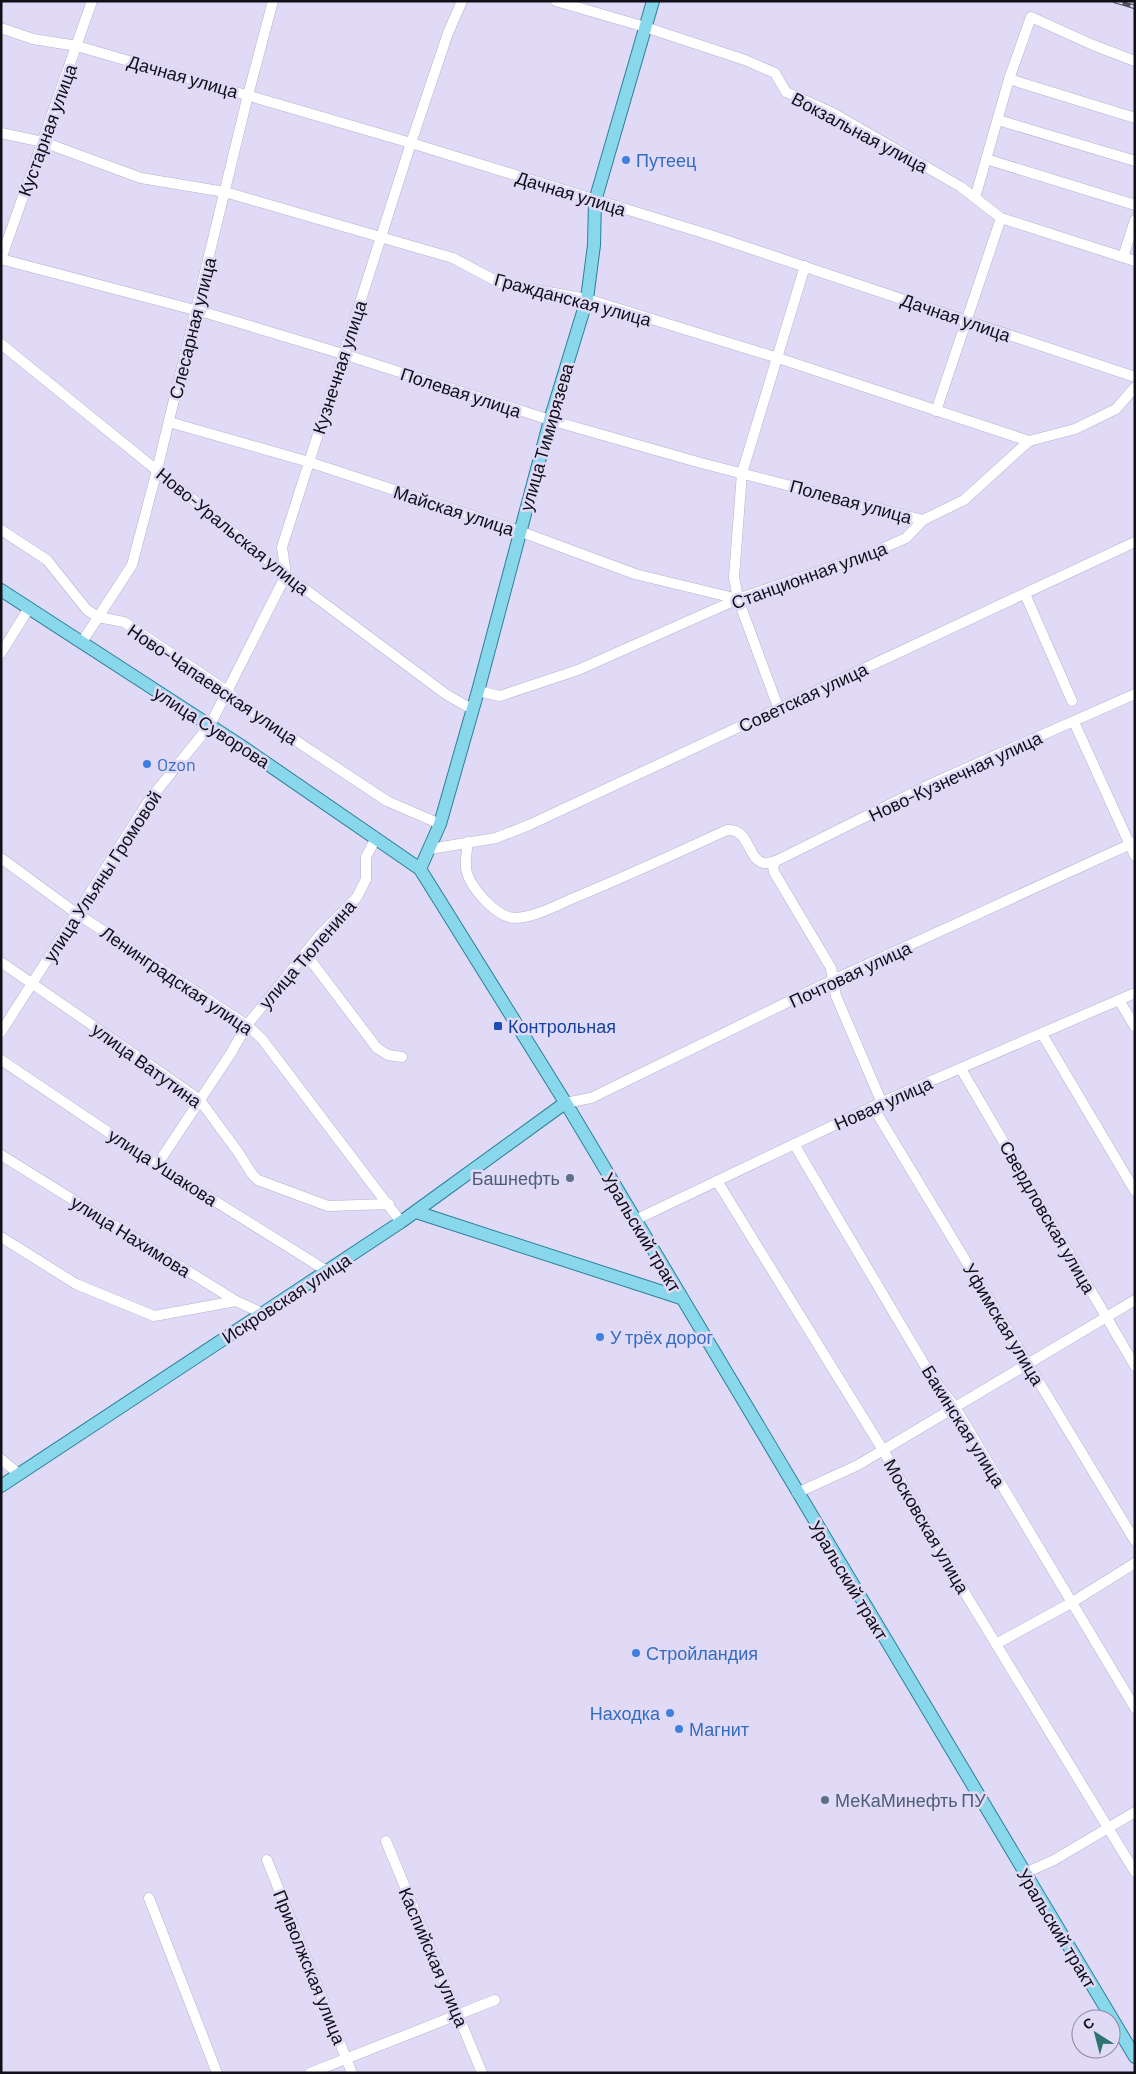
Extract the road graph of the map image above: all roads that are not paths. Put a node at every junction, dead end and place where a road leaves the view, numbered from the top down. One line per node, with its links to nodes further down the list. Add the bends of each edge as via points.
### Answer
1 (92, 1): 8 (street, Кустарная улица)
2 (274, 1): 11 (street, Слесарная улица)
3 (462, 1): 16 (street, Кузнечная улица)
4 (556, 1): 6 (street, Вокзальная улица)
5 (653, 1): 6 (main road, улица Тимирязева)
6 (645, 27): 20 (street, Вокзальная улица, via 775,73 786,92 832,114); 21 (main road, улица Тимирязева)
7 (1, 28): 8 (street, Дачная улица, via 33,39)
8 (78, 46): 11 (street, Дачная улица); 15 (street, Кустарная улица)
9 (1135, 61): 10 (street, via 1031,17)
10 (1009, 80): 12 (street); 13 (street)
11 (248, 95): 16 (street, Дачная улица); 19 (street, Слесарная улица)
12 (1135, 118)
13 (998, 120): 17 (street); 18 (street)
14 (1, 134): 15 (street, Гражданская улица)
15 (43, 142): 19 (street, Гражданская улица, via 140,178); 27 (street, Кустарная улица)
16 (411, 143): 21 (street, Дачная улица); 25 (street, Кузнечная улица)
17 (986, 159): 20 (street); 22 (street)
18 (1135, 161)
19 (225, 192): 25 (street, Гражданская улица); 31 (street, Слесарная улица)
20 (975, 198): 23 (street, Вокзальная улица)
21 (595, 201): 29 (street, Дачная улица); 30 (main road, улица Тимирязева, via 594,245)
22 (1135, 205)
23 (1001, 218): 26 (street, Вокзальная улица); 32 (street)
24 (1135, 220): 26 (street)
25 (380, 236): 30 (street, Гражданская улица, via 452,258 500,282); 34 (street, Кузнечная улица)
26 (1123, 257): 28 (street, Вокзальная улица)
27 (1, 259): 31 (street, Полевая улица)
28 (1135, 261)
29 (805, 266): 32 (street, Дачная улица); 35 (street)
30 (587, 299): 35 (street, Гражданская улица); 39 (main road, улица Тимирязева)
31 (197, 311): 34 (street, Полевая улица); 40 (street, Слесарная улица)
32 (967, 320): 36 (street, Дачная улица); 38 (street)
33 (1, 344): 43 (street, Ново-Уральская улица)
34 (343, 354): 39 (street, Полевая улица); 42 (street, Кузнечная улица)
35 (778, 358): 38 (street, Гражданская улица); 44 (street)
36 (1135, 377)
37 (1135, 387): 41 (street, Станционная улица, via 1116,410 1075,429)
38 (936, 411): 41 (street, Гражданская улица)
39 (550, 420): 44 (street, Полевая улица); 47 (main road, улица Тимирязева)
40 (169, 422): 42 (street, Майская улица); 43 (street, Слесарная улица)
41 (1029, 441): 45 (street, Станционная улица, via 964,500)
42 (309, 462): 47 (street, Майская улица); 49 (street, Кузнечная улица, via 282,547)
43 (157, 470): 49 (street, Ново-Уральская улица); 54 (street, Слесарная улица, via 132,565)
44 (742, 473): 45 (street, Полевая улица); 52 (street, via 734,577)
45 (923, 520): 52 (street, Станционная улица, via 906,538 872,553)
46 (1, 530): 54 (street, via 47,560 87,610)
47 (519, 531): 52 (street, Майская улица, via 635,574); 58 (main road, улица Тимирязева)
48 (1135, 542): 51 (street, Советская улица)
49 (286, 575): 57 (street); 62 (street, Ново-Уральская улица)
50 (1, 590): 53 (main road, улица Суворова)
51 (1025, 594): 60 (street); 61 (street, Советская улица)
52 (738, 599): 58 (street, Станционная улица, via 578,670 500,696); 61 (street)
53 (29, 608): 55 (main road, улица Суворова); 56 (street)
54 (98, 617): 55 (street, Слесарная улица); 57 (street, Ново-Чапаевская улица, via 124,622)
55 (82, 642): 64 (main road, улица Суворова)
56 (1, 653)
57 (226, 691): 64 (street); 65 (street, Ново-Чапаевская улица, via 242,705 387,801)
58 (478, 691): 62 (main road, улица Тимирязева)
59 (1135, 694): 63 (street, Ново-Кузнечная улица)
60 (1072, 701)
61 (778, 707): 67 (street, Советская улица, via 529,825 496,838)
62 (472, 709): 65 (main road, улица Тимирязева)
63 (1074, 722): 68 (street); 72 (street, Ново-Кузнечная улица, via 933,783)
64 (210, 725): 66 (main road, улица Суворова); 74 (street, улица Ульяны Громовой, via 150,799)
65 (440, 824): 69 (main road, улица Тимирязева)
66 (376, 838): 73 (main road, улица Суворова); 75 (street, улица Тюленина, via 366,857 366,879 357,897)
67 (468, 842): 69 (street, Советская улица); 72 (street, via 466,871 470,879 499,914 514,918 538,913 626,877 727,830 740,832 758,860 765,863)
68 (1132, 844): 70 (street); 77 (street, Почтовая улица)
69 (430, 849): 73 (main road, улица Тимирязева)
70 (1135, 856)
71 (1, 858): 74 (street, Ленинградская улица)
72 (776, 861): 77 (street, Уфимская улица, via 774,872 831,968)
73 (420, 869): 89 (main road, Уральский тракт)
74 (76, 913): 78 (street, улица Ульяны Громовой); 81 (street, Ленинградская улица)
75 (305, 953): 81 (street, улица Тюленина); 85 (street, via 377,1048 388,1055)
76 (1, 962): 78 (street, улица Ватутина)
77 (834, 980): 89 (street, Почтовая улица, via 591,1098); 90 (street, Уфимская улица, via 836,996)
78 (33, 983): 83 (street, улица Ульяны Громовой); 88 (street, улица Ватутина)
79 (1135, 993): 80 (street, Новая улица)
80 (1119, 1000): 82 (street); 84 (street, Новая улица)
81 (247, 1025): 88 (street, улица Тюленина); 96 (street, Ленинградская улица, via 262,1039)
82 (1135, 1027)
83 (1, 1032)
84 (1042, 1034): 87 (street, Новая улица); 95 (street)
85 (402, 1057)
86 (1, 1060): 93 (street, улица Ушакова)
87 (961, 1069): 90 (street, Новая улица); 106 (street, Свердловская улица)
88 (199, 1099): 93 (street, улица Тюленина); 96 (street, улица Ватутина, via 258,1180 328,1206)
89 (565, 1102): 97 (main road, Искровская улица); 98 (main road, Уральский тракт)
90 (878, 1105): 91 (street, Новая улица); 107 (street, Уфимская улица)
91 (794, 1144): 94 (street, Новая улица); 109 (street, Бакинская улица, via 930,1374)
92 (1, 1155): 104 (street, улица Нахимова)
93 (157, 1165): 101 (street, улица Ушакова)
94 (717, 1181): 98 (street, Новая улица); 110 (street, Московская улица)
95 (1135, 1190)
96 (389, 1204): 99 (street, Ленинградская улица)
97 (416, 1212): 99 (main road, Искровская улица); 102 (main road)
98 (635, 1220): 102 (main road, Уральский тракт)
99 (401, 1222): 101 (main road, Искровская улица)
100 (1, 1237): 104 (street, via 76,1284 154,1316)
101 (326, 1271): 105 (main road, Искровская улица)
102 (681, 1298): 114 (main road, Уральский тракт)
103 (1135, 1300): 106 (street)
104 (236, 1301): 105 (street, улица Нахимова)
105 (262, 1313): 112 (main road, Искровская улица)
106 (1106, 1317): 107 (street); 108 (street, Свердловская улица)
107 (1028, 1364): 109 (street); 115 (street, Уфимская улица)
108 (1135, 1366)
109 (955, 1407): 110 (street); 117 (street, Бакинская улица)
110 (883, 1450): 114 (street); 118 (street, Московская улица)
111 (1, 1459): 112 (street)
112 (19, 1474): 113 (main road, Искровская улица)
113 (1, 1486)
114 (798, 1494): 125 (main road, Уральский тракт)
115 (1135, 1541)
116 (1135, 1563): 117 (street)
117 (1071, 1603): 118 (street); 119 (street, Бакинская улица)
118 (996, 1644): 121 (street, Московская улица)
119 (1135, 1708)
120 (1135, 1812): 121 (street)
121 (1108, 1828): 124 (street, Московская улица); 125 (street)
122 (386, 1841): 128 (street, Каспийская улица)
123 (267, 1860): 130 (street, Приволжская улица)
124 (1135, 1872)
125 (1025, 1873): 129 (main road, Уральский тракт)
126 (149, 1898): 131 (street)
127 (495, 2000): 128 (street)
128 (458, 2014): 130 (street); 134 (street, Каспийская улица)
129 (1135, 2057)
130 (346, 2058): 132 (street); 133 (street, Приволжская улица)
131 (217, 2073)
132 (310, 2073)
133 (352, 2073)
134 (482, 2073)

